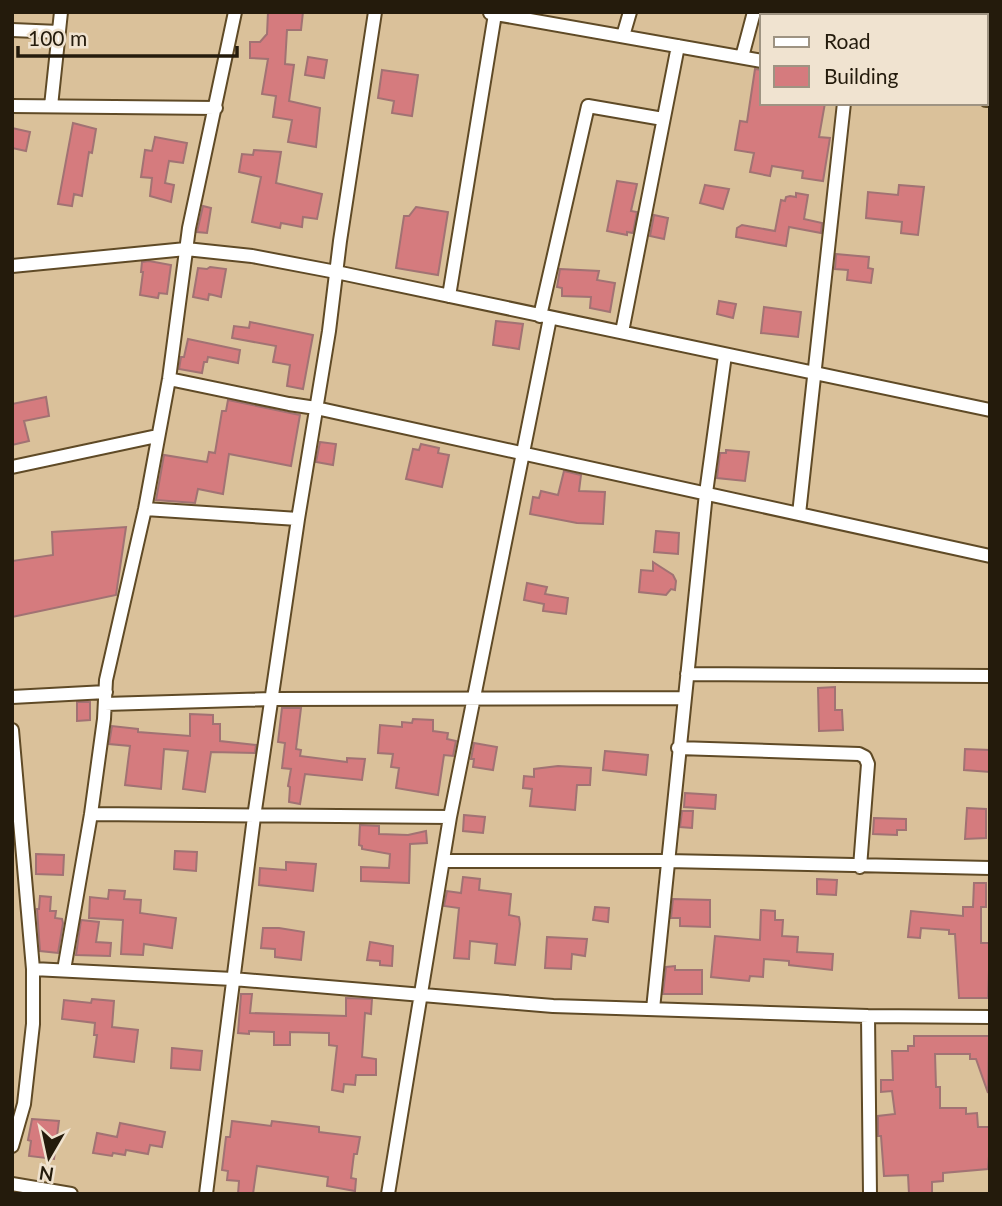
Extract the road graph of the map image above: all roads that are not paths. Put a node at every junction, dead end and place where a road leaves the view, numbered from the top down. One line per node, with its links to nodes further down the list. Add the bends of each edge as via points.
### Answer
1 (61, 12): 8 (street)
2 (235, 12): 16 (street)
3 (375, 12): 20 (street)
4 (630, 12): 9 (street)
5 (754, 12): 11 (street)
6 (491, 13): 9 (street); 21 (street)
7 (12, 30): 8 (street)
8 (59, 32): 15 (street)
9 (623, 36): 10 (street)
10 (678, 46): 11 (street); 17 (street)
11 (742, 57): 12 (street)
12 (760, 61)
13 (844, 105): 25 (street)
14 (12, 106): 15 (street)
15 (51, 106): 16 (street)
16 (216, 108): 18 (street)
17 (663, 119): 22 (street, via 588,106); 23 (street)
18 (186, 249): 19 (street); 20 (street); 26 (street)
19 (12, 265)
20 (336, 272): 21 (street); 27 (street)
21 (449, 296): 22 (street)
22 (545, 317): 23 (street); 30 (street)
23 (622, 332): 24 (street)
24 (725, 355): 25 (street); 32 (street)
25 (814, 374): 28 (street); 34 (street)
26 (169, 379): 27 (street); 29 (street)
27 (316, 408): 30 (street); 35 (street)
28 (990, 410)
29 (157, 436): 31 (street); 33 (street)
30 (522, 453): 32 (street); 43 (street)
31 (12, 467)
32 (706, 493): 34 (street); 37 (street)
33 (145, 509): 35 (street); 40 (street)
34 (799, 514): 36 (street)
35 (298, 519): 42 (street)
36 (990, 556)
37 (687, 674): 38 (street); 41 (street)
38 (990, 676)
39 (12, 697): 40 (street)
40 (105, 698): 42 (street); 47 (street)
41 (684, 698): 43 (street); 46 (street)
42 (273, 699): 43 (street); 48 (street)
43 (474, 700): 49 (street)
44 (12, 730): 45 (street)
45 (13, 746): 54 (street)
46 (678, 748): 51 (street); 52 (street, via 865,757)
47 (91, 814): 48 (street); 56 (street)
48 (254, 817): 49 (street); 57 (street)
49 (450, 817): 50 (street)
50 (444, 860): 51 (street); 58 (street)
51 (667, 861): 52 (street); 59 (street)
52 (860, 867): 53 (street)
53 (990, 869)
54 (19, 890): 55 (street)
55 (33, 969): 56 (street); 62 (street, via 33,1024 24,1104)
56 (64, 970): 57 (street)
57 (233, 979): 58 (street); 65 (street)
58 (422, 996): 59 (street); 66 (street)
59 (653, 1009): 60 (street)
60 (868, 1016): 61 (street); 67 (street)
61 (990, 1017)
62 (12, 1146)
63 (12, 1184): 64 (street)
64 (71, 1194)
65 (206, 1194)
66 (388, 1194)
67 (870, 1194)

